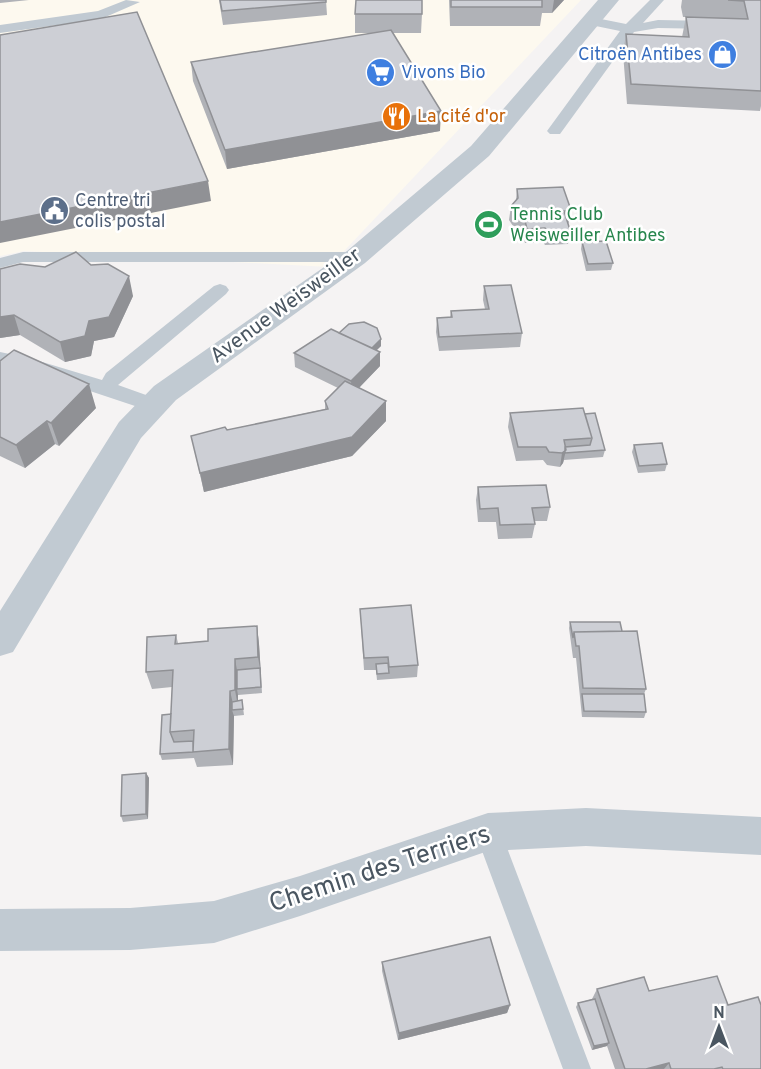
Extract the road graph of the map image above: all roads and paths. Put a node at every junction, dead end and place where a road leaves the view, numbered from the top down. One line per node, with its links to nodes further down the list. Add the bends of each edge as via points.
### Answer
1 (609, 0): 4 (street, Avenue Weisweiller)
2 (657, 0): 6 (lane)
3 (135, 1): 7 (lane, via 101,15)
4 (591, 21): 6 (lane); 9 (street, Avenue Weisweiller, via 480,151)
5 (730, 26): 6 (lane, via 658,24)
6 (629, 28): 8 (lane)
7 (0, 29)
8 (555, 131)
9 (356, 257): 10 (lane, via 23,257); 14 (street, Avenue Weisweiller)
10 (0, 263)
11 (220, 290): 13 (lane, via 113,378)
12 (0, 358): 13 (lane)
13 (106, 388): 14 (lane)
14 (153, 405): 15 (street, Avenue Weisweiller, via 130,430)
15 (0, 641)
16 (488, 832): 17 (street, Chemin des Terriers, via 586,827); 18 (street, Chemin des Terriers, via 214,922 130,929); 19 (lane)
17 (761, 836)
18 (0, 930)
19 (577, 1069)

